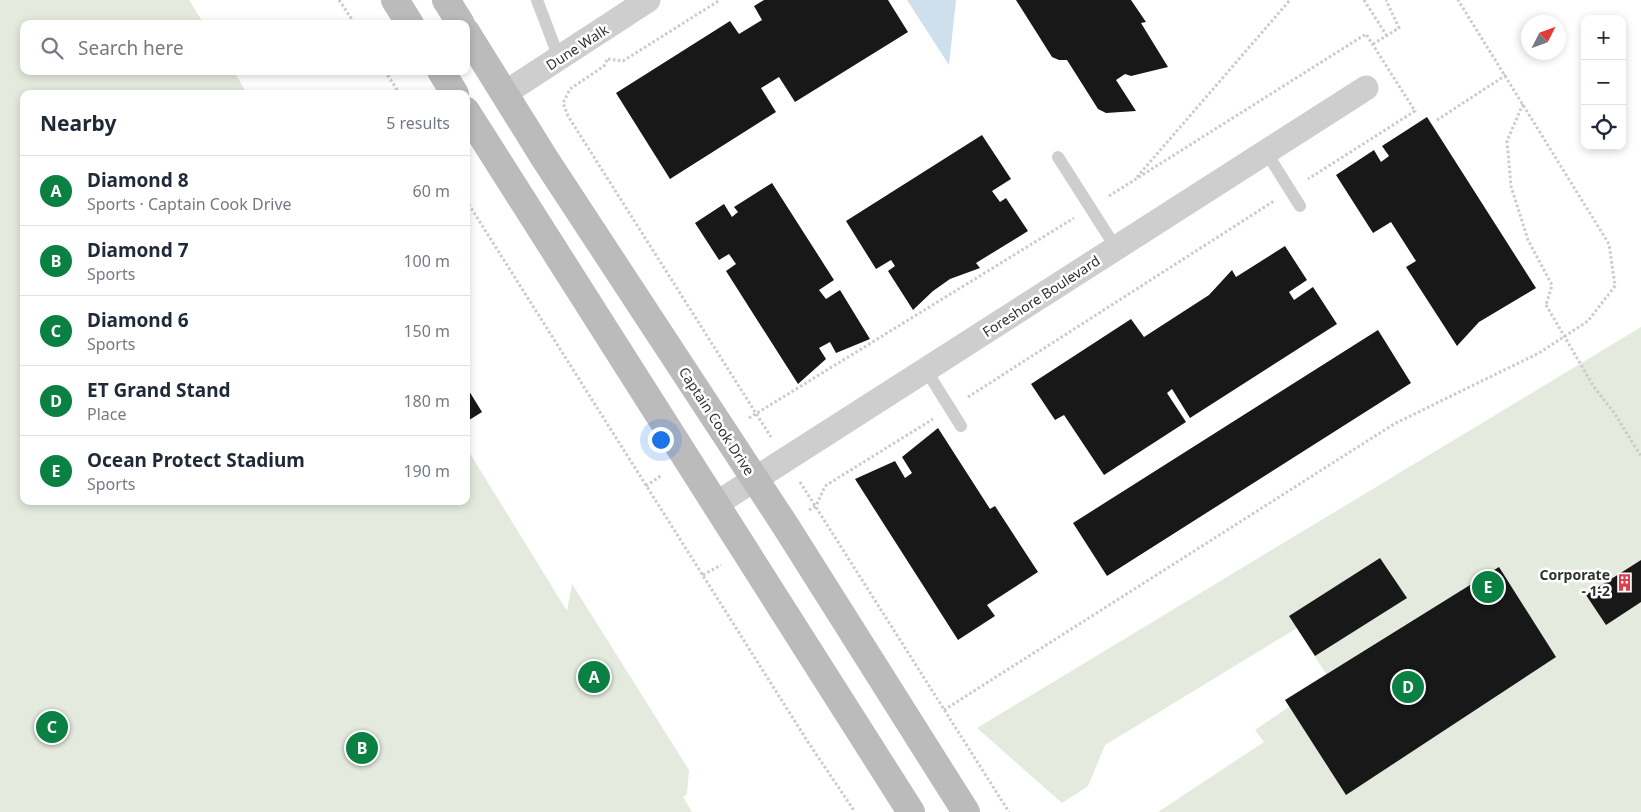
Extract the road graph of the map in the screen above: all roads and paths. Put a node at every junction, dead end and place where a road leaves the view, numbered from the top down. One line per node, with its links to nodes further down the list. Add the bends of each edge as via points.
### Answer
1 (340, 0): 11 (path)
2 (395, 0): 12 (main road)
3 (446, 0): 13 (main road)
4 (537, 0): 18 (lane)
5 (648, 0): 14 (street, Dune Walk)
6 (720, 0): 19 (path, via 623,61)
7 (1290, 0): 33 (path)
8 (1364, 0): 15 (path)
9 (1386, 0): 15 (path, via 1399,28)
10 (1458, 0): 22 (path)
11 (352, 20)
12 (408, 20)
13 (458, 20)
14 (593, 36): 18 (street, Dune Walk); 19 (path)
15 (1387, 36): 17 (path)
16 (470, 38): 26 (main road, Captain Cook Drive)
17 (1373, 44)
18 (559, 58): 26 (street, Dune Walk)
19 (607, 59): 42 (path, via 604,66 570,89 564,103 568,116)
20 (388, 75): 24 (path)
21 (443, 75): 25 (main road)
22 (1506, 75): 27 (path); 30 (path)
23 (1366, 88): 31 (street, Foreshore Boulevard)
24 (398, 90)
25 (453, 90)
26 (505, 93): 43 (main road, Captain Cook Drive)
27 (1524, 103): 41 (path, bridge, via 1507,141 1511,186 1528,240 1552,285 1546,305 1594,387); 46 (path, via 1609,244 1615,286 1588,321 1539,353 1394,424)
28 (1415, 111): 34 (path)
29 (470, 117): 44 (main road)
30 (1437, 120)
31 (1266, 152): 34 (lane); 37 (street, Foreshore Boulevard)
32 (1058, 157): 37 (lane)
33 (1134, 180)
34 (1291, 190): 36 (lane); 39 (path)
35 (470, 206): 47 (path)
36 (1300, 206)
37 (1116, 248): 38 (street, Foreshore Boulevard)
38 (926, 370): 39 (lane); 42 (street, Foreshore Boulevard)
39 (950, 408): 40 (lane); 45 (path, via 825,486)
40 (961, 426)
41 (1641, 456)
42 (785, 460): 43 (street, Foreshore Boulevard); 45 (path)
43 (755, 479): 44 (street, Foreshore Boulevard); 49 (main road, Captain Cook Drive)
44 (716, 504): 48 (main road)
45 (816, 506): 46 (path)
46 (944, 710): 50 (path)
47 (855, 812)
48 (912, 812)
49 (966, 812)
50 (1010, 812)

